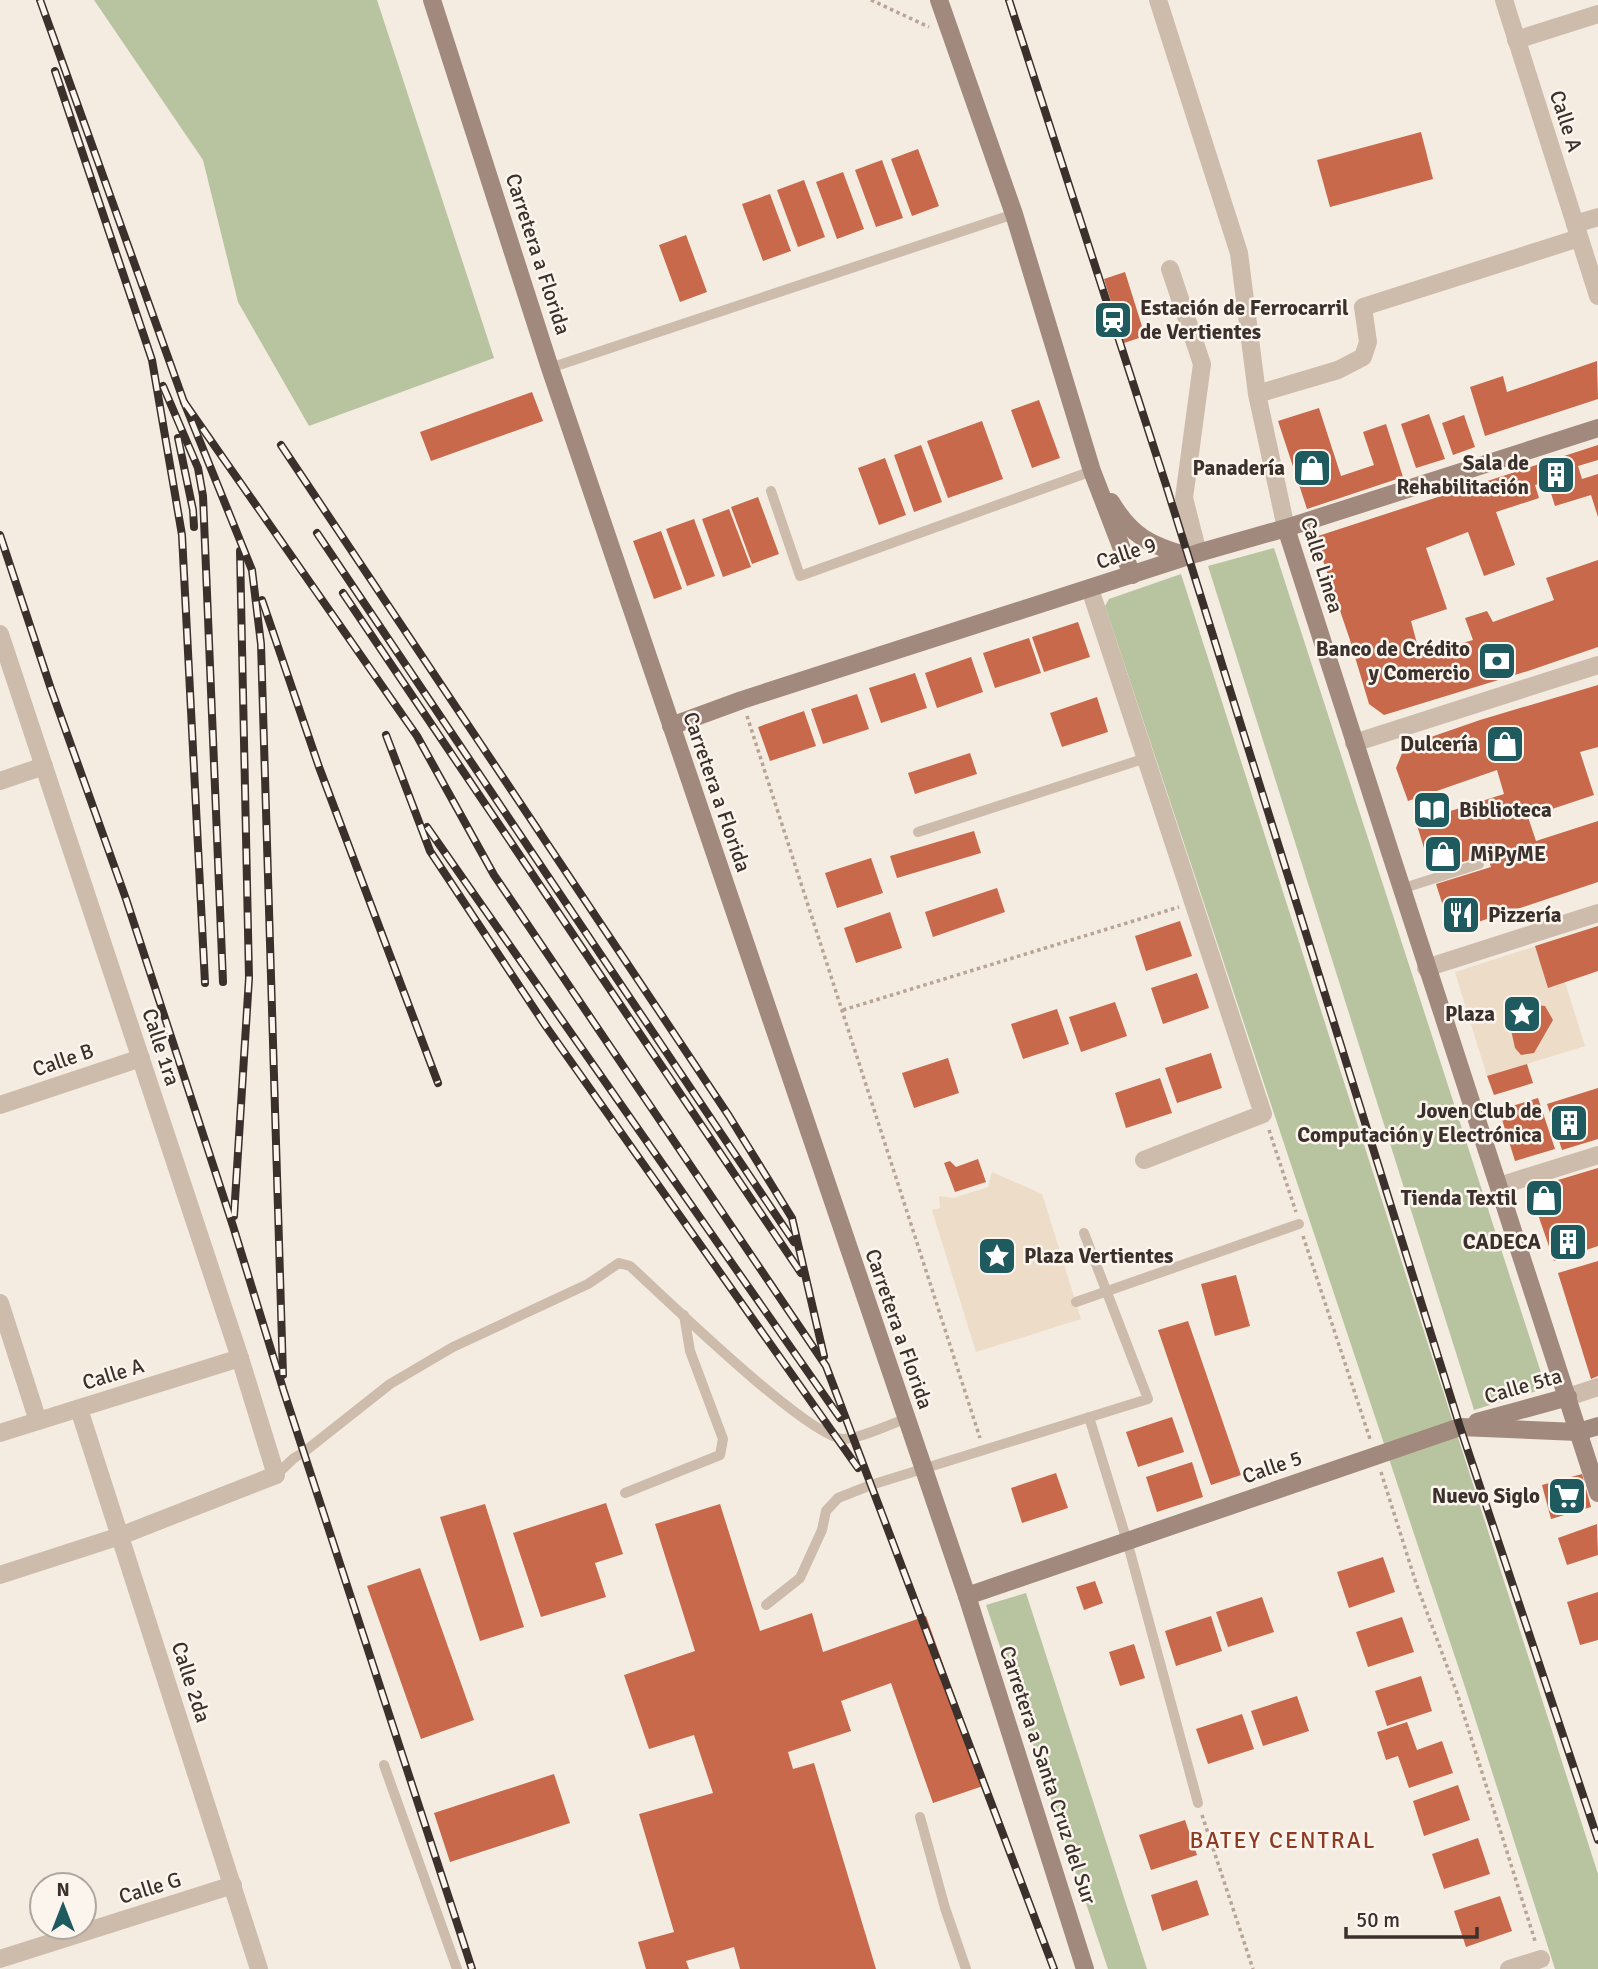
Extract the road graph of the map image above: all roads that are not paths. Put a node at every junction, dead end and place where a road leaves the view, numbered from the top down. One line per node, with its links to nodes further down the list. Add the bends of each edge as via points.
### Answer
1 (432, 0): 12 (main road, Carretera a Florida)
2 (939, 0): 7 (main road)
3 (1158, 0): 13 (street, Calle Linea, via 1239,253)
4 (1504, 0): 6 (street, Calle A)
5 (1598, 14): 6 (street)
6 (1516, 40): 9 (street, Calle A)
7 (1014, 214): 12 (lane); 15 (main road)
8 (1598, 217): 9 (street)
9 (1577, 231): 11 (street, Calle A); 13 (street, via 1363,307 1368,342 1363,357 1338,370)
10 (1170, 269): 18 (street, via 1202,364 1184,498)
11 (1598, 296)
12 (550, 368): 23 (main road, Carretera a Florida)
13 (1256, 394): 17 (street, Calle Linea)
14 (1598, 428): 17 (main road, Calle 9)
15 (1092, 471): 16 (lane, via 800,576); 18 (main road, via 1135,533 1158,548); 19 (main road)
16 (771, 491)
17 (1286, 528): 18 (main road, Calle 9); 24 (main road, Calle Linea)
18 (1193, 555): 19 (main road, Calle 9)
19 (1132, 575): 20 (main road, Calle 9)
20 (1090, 589): 23 (main road, Calle 9); 25 (street)
21 (0, 634): 26 (street, Calle 1ra)
22 (1598, 665): 24 (street)
23 (671, 726): 49 (main road, Carretera a Florida)
24 (1354, 743): 30 (main road, Calle Linea)
25 (1146, 758): 28 (lane); 36 (street, via 1263,1114)
26 (44, 766): 27 (street); 33 (street, Calle 1ra)
27 (0, 781)
28 (918, 832)
29 (1479, 864): 30 (lane)
30 (1401, 889): 32 (main road, Calle Linea)
31 (1598, 913): 32 (street)
32 (1426, 968): 37 (main road, Calle Linea)
33 (141, 1058): 34 (street, Calle B); 44 (street, Calle 1ra)
34 (0, 1105)
35 (1598, 1155): 37 (street)
36 (1143, 1160)
37 (1499, 1186): 46 (main road, Calle Linea)
38 (1299, 1224): 40 (lane)
39 (1084, 1233): 40 (lane)
40 (1107, 1291): 41 (lane); 48 (lane, via 1148,1399)
41 (1076, 1302)
42 (0, 1303): 50 (street)
43 (684, 1315): 49 (lane, via 771,1394 819,1430 845,1438); 56 (lane, via 630,1266 620,1264 588,1284 453,1347 390,1384); 57 (lane, via 690,1351 723,1439 720,1455)
44 (240, 1358): 47 (street, Calle A); 56 (street, Calle 1ra)
45 (1598, 1387): 46 (street, Calle 5ta)
46 (1569, 1397): 52 (main road, Calle 5ta); 53 (main road, Calle Linea)
47 (79, 1409): 50 (street, Calle A); 59 (street, Calle 2da)
48 (1089, 1417): 55 (lane); 60 (lane)
49 (905, 1419): 55 (main road, Carretera a Florida)
50 (38, 1421): 54 (street, Calle A)
51 (1598, 1426): 53 (main road, Calle 5)
52 (1460, 1427): 53 (main road, Calle 5); 60 (main road, Calle 5)
53 (1578, 1432): 58 (main road, Calle Linea)
54 (0, 1433)
55 (924, 1469): 62 (main road, Carretera a Florida); 63 (lane, via 838,1498 826,1511 800,1578)
56 (276, 1475): 59 (street)
57 (625, 1493)
58 (1598, 1493)
59 (120, 1536): 61 (street); 67 (street, Calle 2da)
60 (1127, 1541): 62 (main road, Calle 5); 65 (lane)
61 (0, 1575)
62 (967, 1596): 73 (main road, Carretera a Santa Cruz del Sur)
63 (766, 1605)
64 (384, 1765): 71 (lane)
65 (1198, 1803)
66 (920, 1817): 72 (lane)
67 (233, 1885): 68 (street, Calle G); 70 (street, Calle 2da)
68 (0, 1959)
69 (1541, 1959): 74 (street)
70 (259, 1969)
71 (457, 1969)
72 (966, 1969)
73 (1085, 1969)
74 (1509, 1969)

